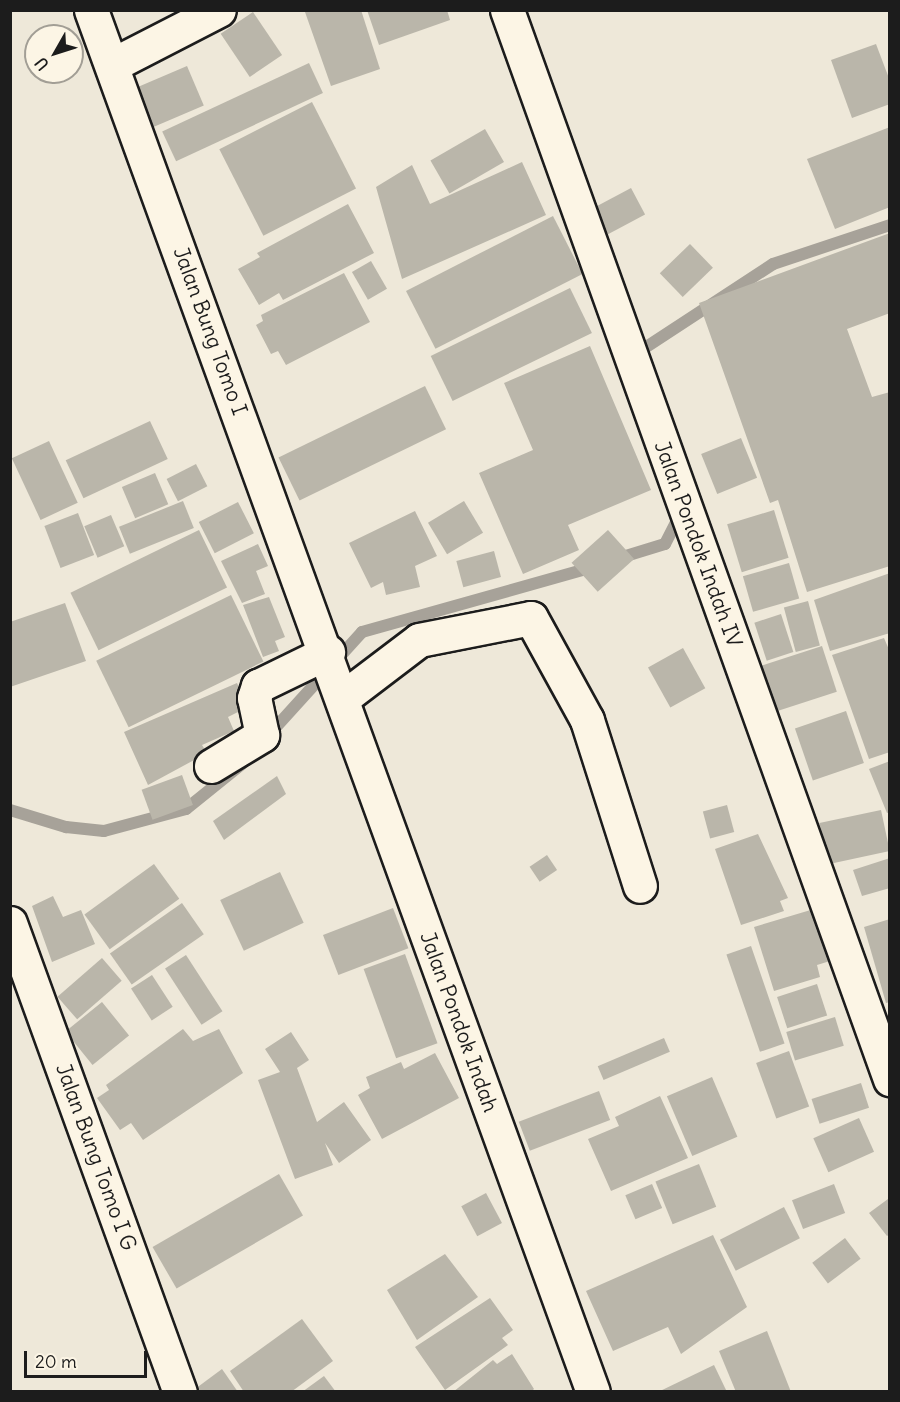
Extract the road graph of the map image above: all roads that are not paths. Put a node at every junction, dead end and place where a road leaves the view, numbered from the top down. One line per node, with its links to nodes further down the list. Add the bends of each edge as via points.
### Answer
1 (91, 10): 4 (street, Jalan Bung Tomo I)
2 (219, 10): 4 (street)
3 (507, 10): 10 (street, Jalan Pondok Indah IV)
4 (112, 65): 5 (street, Jalan Bung Tomo I)
5 (328, 652): 6 (street, Jalan Pondok Indah); 7 (street, via 258,686 254,698 262,735)
6 (344, 697): 8 (street, via 419,639 531,618 587,720); 12 (street, Jalan Pondok Indah)
7 (211, 766)
8 (640, 886)
9 (10, 922): 11 (street, Jalan Bung Tomo I G)
10 (890, 1078)
11 (180, 1392)
12 (593, 1392)

